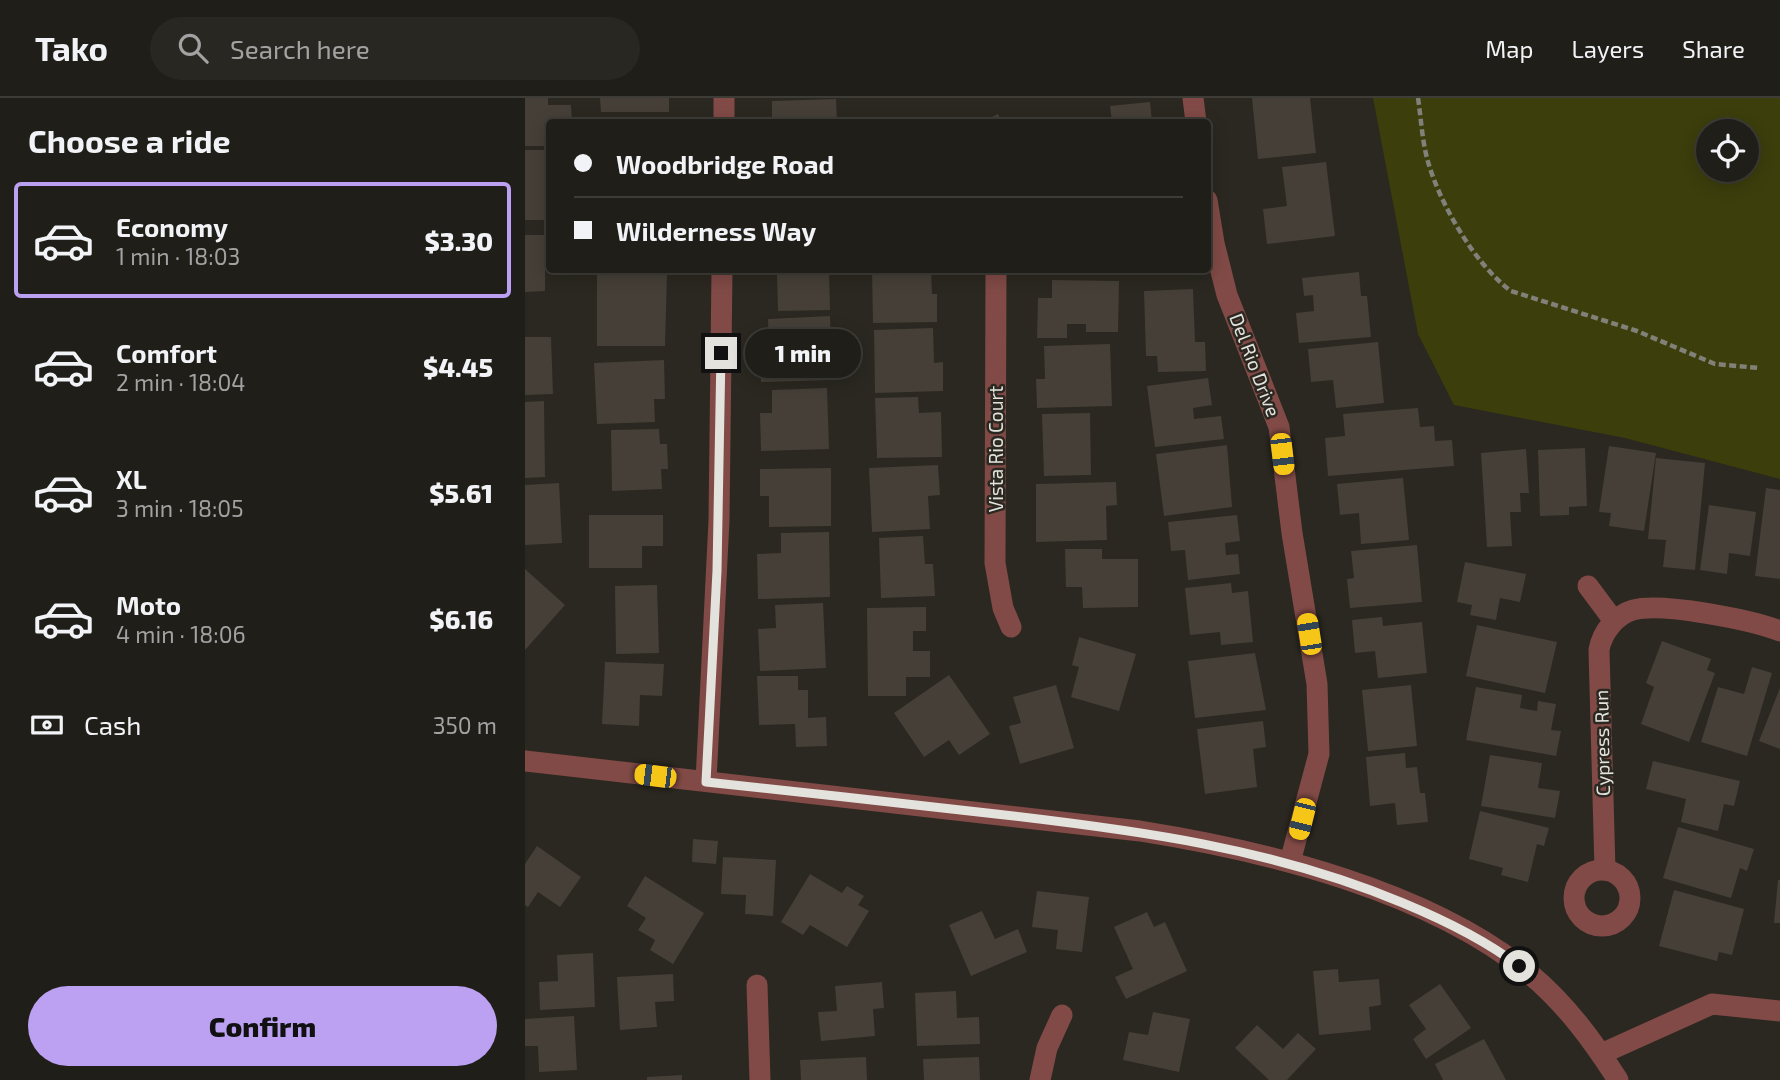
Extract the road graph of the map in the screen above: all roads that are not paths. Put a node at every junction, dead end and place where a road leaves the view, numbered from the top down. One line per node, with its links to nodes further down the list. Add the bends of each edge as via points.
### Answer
1 (724, 98): 3 (street)
2 (1193, 98): 4 (street)
3 (724, 119)
4 (1196, 119)
5 (1211, 243): 14 (street, Del Rio Drive, via 1279,427 1317,684 1319,754)
6 (722, 273): 13 (street, via 719,533)
7 (996, 273): 10 (street, Vista Rio Court, via 995,563)
8 (1588, 586): 9 (street)
9 (1614, 621): 11 (street, via 1636,609 1648,609 1740,620); 15 (street, Cypress Run, via 1599,650)
10 (1011, 627)
11 (1780, 632)
12 (525, 761): 13 (street)
13 (706, 782): 14 (street, via 1140,831)
14 (1290, 862): 19 (street, via 1381,894 1489,945 1550,992)
15 (1605, 870)
16 (757, 985): 20 (street)
17 (1780, 1011): 19 (street, via 1712,1004)
18 (1062, 1015): 21 (street, via 1047,1048)
19 (1601, 1054): 22 (street)
20 (760, 1080)
21 (1040, 1080)
22 (1618, 1080)

